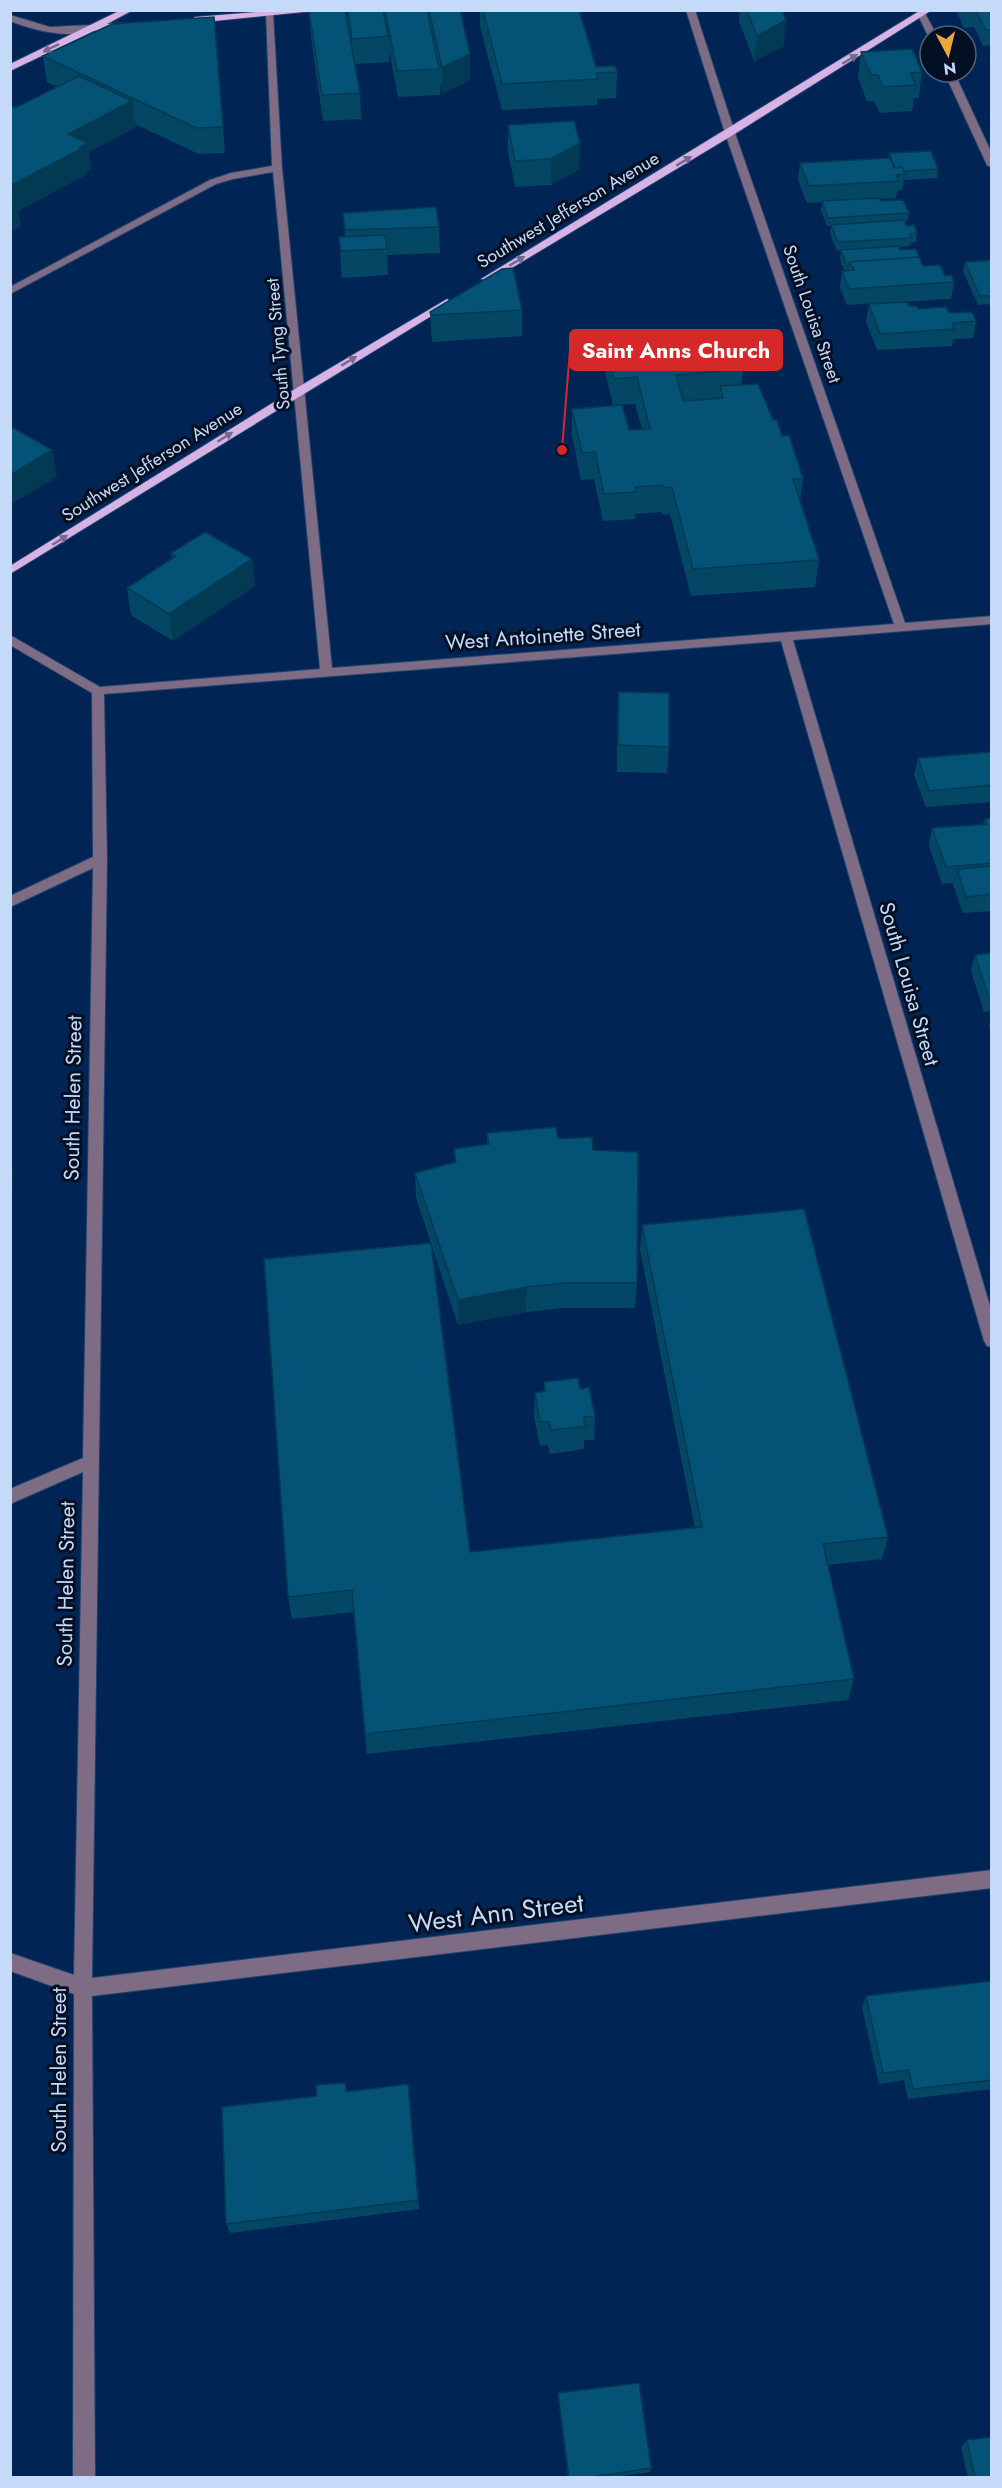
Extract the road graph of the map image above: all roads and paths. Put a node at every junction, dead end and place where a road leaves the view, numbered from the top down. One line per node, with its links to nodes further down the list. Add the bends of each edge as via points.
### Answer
1 (129, 10): 9 (main road)
2 (319, 10): 5 (main road)
3 (690, 10): 12 (street, South Louisa Street)
4 (925, 13): 12 (main road, Southwest Jefferson Avenue, one-way to 4)
5 (270, 14): 7 (main road); 14 (street, South Tyng Street)
6 (10, 18): 9 (street, via 55,32)
7 (181, 21)
8 (136, 25): 9 (main road)
9 (91, 28): 10 (main road, one-way to 10)
10 (10, 68)
11 (955, 84): 13 (street)
12 (730, 133): 15 (main road, Southwest Jefferson Avenue, one-way to 12); 21 (street, South Louisa Street)
13 (992, 165)
14 (277, 168): 16 (street, via 213,182); 18 (street, South Tyng Street)
15 (473, 287)
16 (10, 291)
17 (453, 299): 18 (main road, Southwest Jefferson Avenue, one-way to 17)
18 (299, 391): 19 (main road, Southwest Jefferson Avenue, one-way to 18); 24 (street, South Tyng Street)
19 (10, 571)
20 (992, 620): 21 (street, West Antoinette Street)
21 (901, 628): 22 (street, West Antoinette Street)
22 (786, 638): 24 (street, West Antoinette Street); 28 (street, South Louisa Street)
23 (10, 639): 25 (street)
24 (326, 671): 25 (street, West Antoinette Street)
25 (98, 691): 26 (street, South Helen Street)
26 (100, 859): 27 (street); 29 (street, South Helen Street)
27 (10, 902)
28 (992, 1341)
29 (92, 1461): 30 (street); 33 (street, South Helen Street)
30 (10, 1497)
31 (992, 1879): 33 (street, West Ann Street)
32 (10, 1962): 33 (street, West Ann Street)
33 (83, 1988): 34 (street, South Helen Street)
34 (84, 2478)

